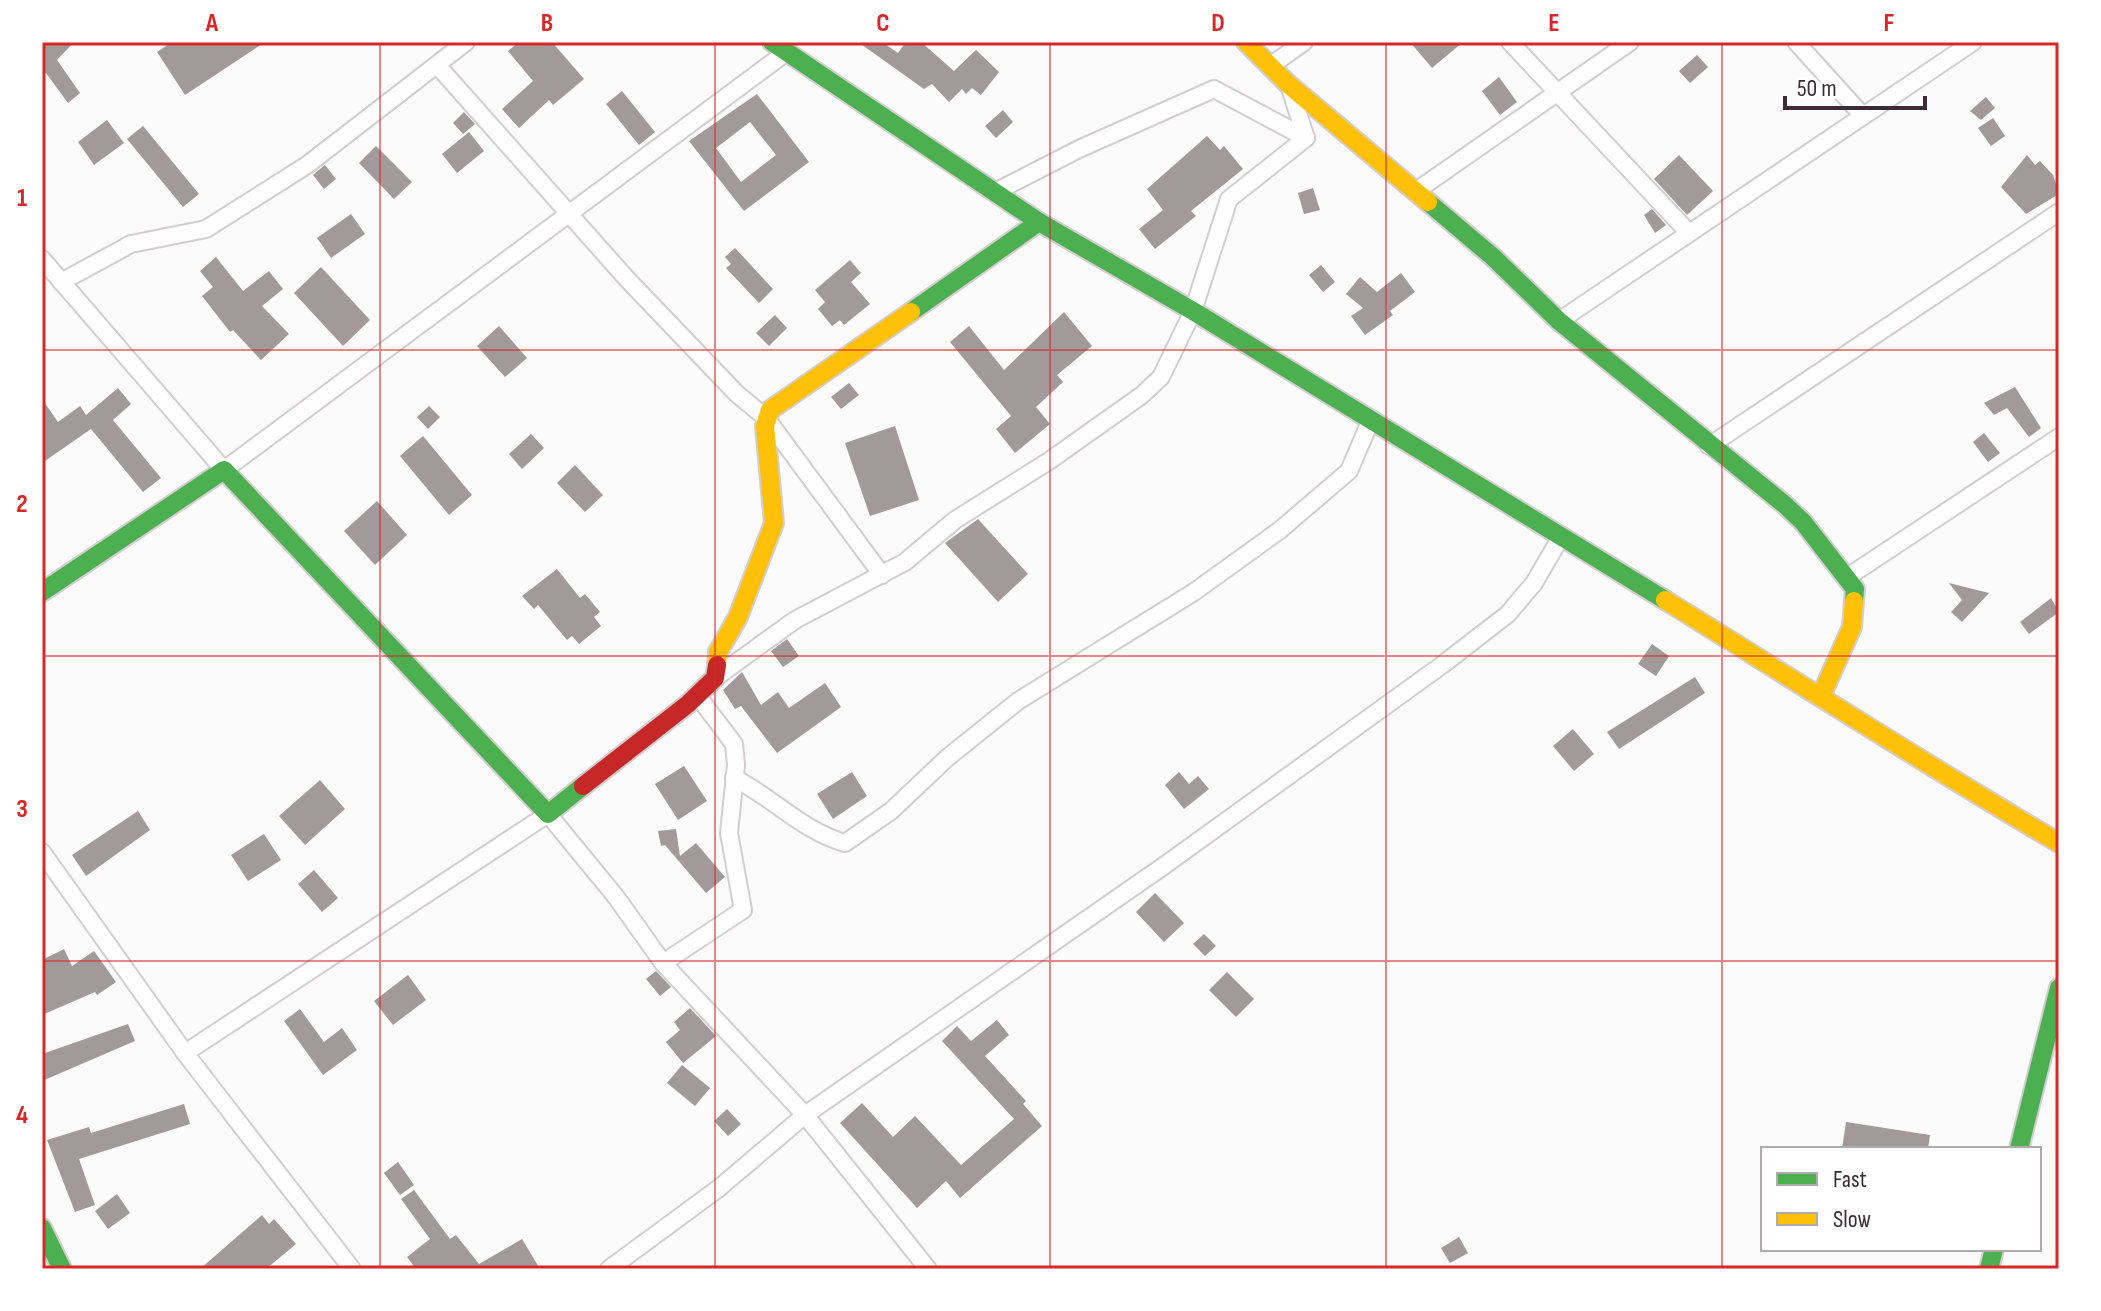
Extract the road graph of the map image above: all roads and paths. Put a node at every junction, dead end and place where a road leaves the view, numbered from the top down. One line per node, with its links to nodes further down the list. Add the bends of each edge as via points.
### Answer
1 (466, 42): 9 (street)
2 (1246, 42): 10 (main road)
3 (1304, 42): 10 (street)
4 (1510, 42): 12 (street)
5 (1630, 42): 12 (street)
6 (1796, 42): 13 (street)
7 (1973, 42): 13 (street)
8 (780, 47): 16 (main road); 18 (street)
9 (437, 65): 18 (street); 22 (street, via 307,165 206,229 131,244)
10 (1270, 66): 11 (main road)
11 (1288, 84): 14 (street); 15 (main road)
12 (1558, 93): 15 (street); 20 (street)
13 (1863, 116): 20 (street)
14 (1306, 138): 16 (street, via 1214,89); 23 (street, via 1229,199)
15 (1416, 191): 24 (main road)
16 (995, 192): 19 (main road)
17 (2059, 212): 28 (street)
18 (569, 214): 25 (street, via 737,394); 29 (street)
19 (1039, 222): 23 (main road); 25 (main road, via 782,400)
20 (1689, 233): 24 (street)
21 (42, 259): 22 (street)
22 (61, 282): 29 (street)
23 (1193, 311): 26 (main road); 31 (street, via 1161,377 1142,395)
24 (1559, 321): 28 (main road)
25 (766, 418): 31 (street); 34 (main road, via 774,523 743,606 718,652)
26 (1370, 422): 30 (main road); 37 (street, via 1349,471 1280,530 1194,592 1018,701 891,811 845,843 822,837)
27 (2059, 437): 32 (street)
28 (1709, 446): 32 (main road, via 1785,505)
29 (224, 470): 33 (main road); 38 (main road)
30 (1561, 537): 36 (main road); 44 (street, via 1508,614 1442,665)
31 (882, 575): 34 (street, via 795,620)
32 (1846, 578): 36 (main road, via 1855,589 1852,627)
33 (42, 592)
34 (715, 678): 35 (main road)
35 (697, 695): 37 (street, via 734,744); 38 (main road)
36 (1821, 696): 39 (main road, via 1902,751)
37 (734, 778): 41 (street, via 729,833 743,910)
38 (548, 814): 41 (street); 43 (street)
39 (2059, 843)
40 (42, 852): 43 (street)
41 (663, 963): 44 (street)
42 (2059, 988): 45 (main road)
43 (185, 1053): 49 (street)
44 (805, 1115): 47 (street); 50 (street, via 719,1188)
45 (2019, 1147)
46 (42, 1228): 48 (main road)
47 (920, 1266)
48 (62, 1269)
49 (352, 1269)
50 (609, 1269)

